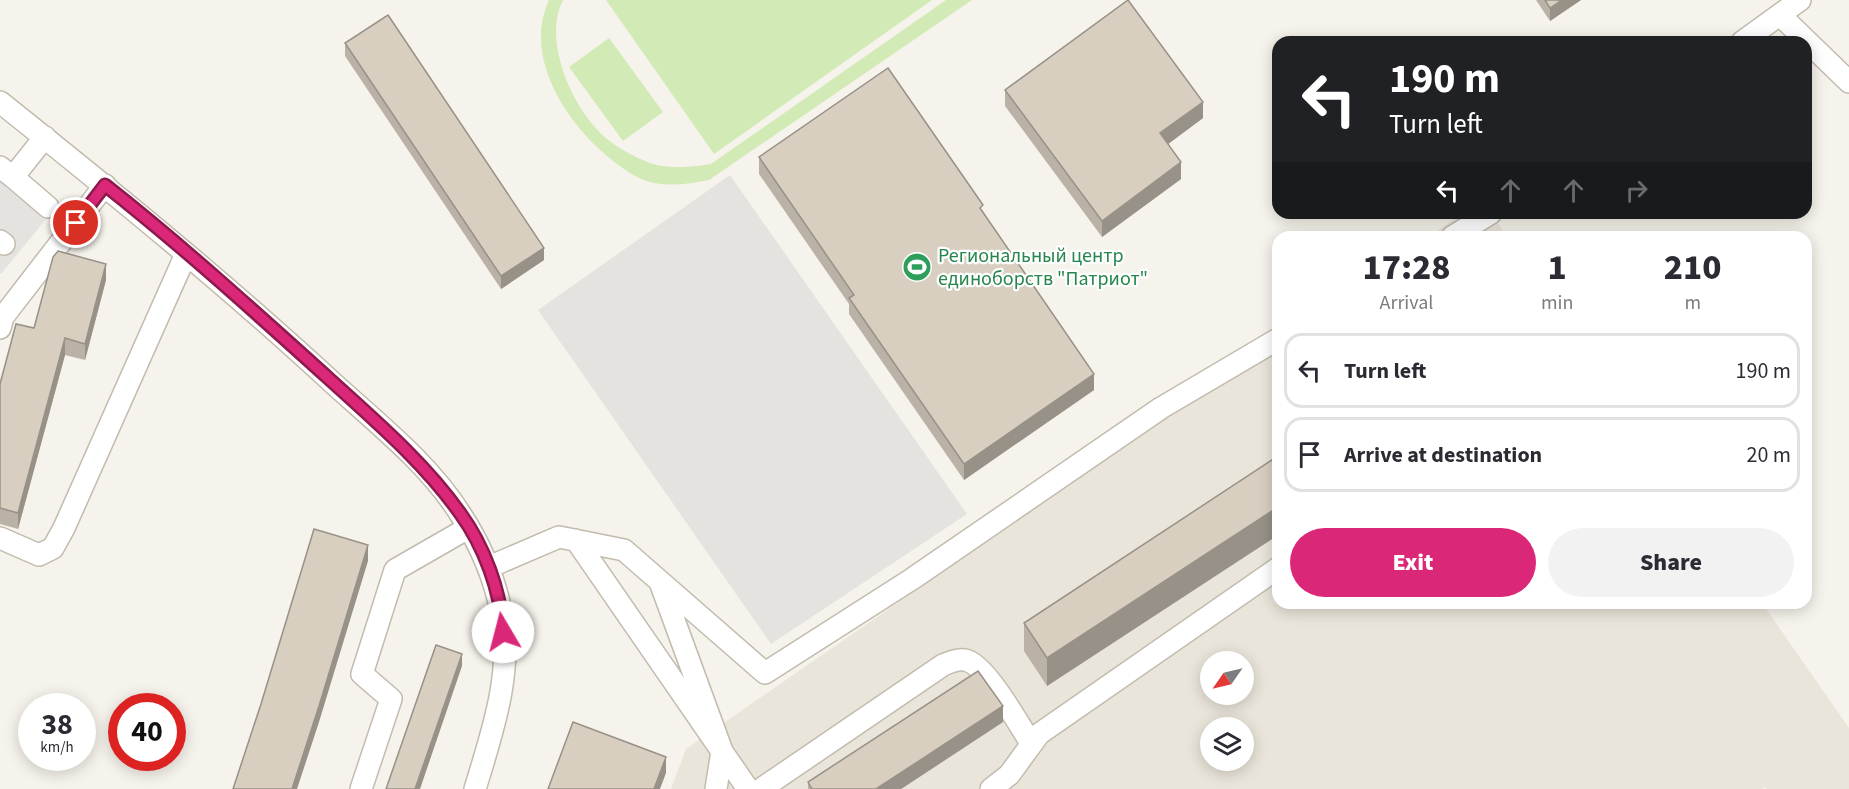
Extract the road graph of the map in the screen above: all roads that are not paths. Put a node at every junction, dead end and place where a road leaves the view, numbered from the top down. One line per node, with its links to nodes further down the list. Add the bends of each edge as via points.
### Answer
1 (1800, 0): 2 (street)
2 (1781, 16): 3 (street); 4 (street)
3 (1751, 36)
4 (1802, 36)
5 (1812, 46): 6 (street)
6 (1849, 82)
7 (0, 102): 8 (street)
8 (45, 137): 9 (street); 10 (street)
9 (6, 172): 11 (street)
10 (105, 185): 14 (street); 15 (street, via 3,317)
11 (48, 207)
12 (1481, 219): 13 (street)
13 (1462, 231)
14 (186, 254): 17 (street, via 416,459); 18 (street, via 52,548 39,555)
15 (0, 328)
16 (1272, 343): 22 (street, via 1161,408 912,579 765,673)
17 (468, 528): 20 (street); 25 (street, via 395,570 362,674 391,699)
18 (0, 538)
19 (576, 540): 20 (street, via 559,537); 22 (street, via 624,550); 24 (street)
20 (489, 567): 26 (street, via 502,612 505,670)
21 (1272, 572): 23 (street)
22 (659, 579): 24 (street)
23 (1031, 743): 29 (street, via 981,669 968,660 957,660 943,665); 30 (street, via 1010,775)
24 (722, 751): 27 (street); 28 (street)
25 (361, 789)
26 (475, 789)
27 (716, 789)
28 (748, 789)
29 (761, 789)
30 (991, 789)

